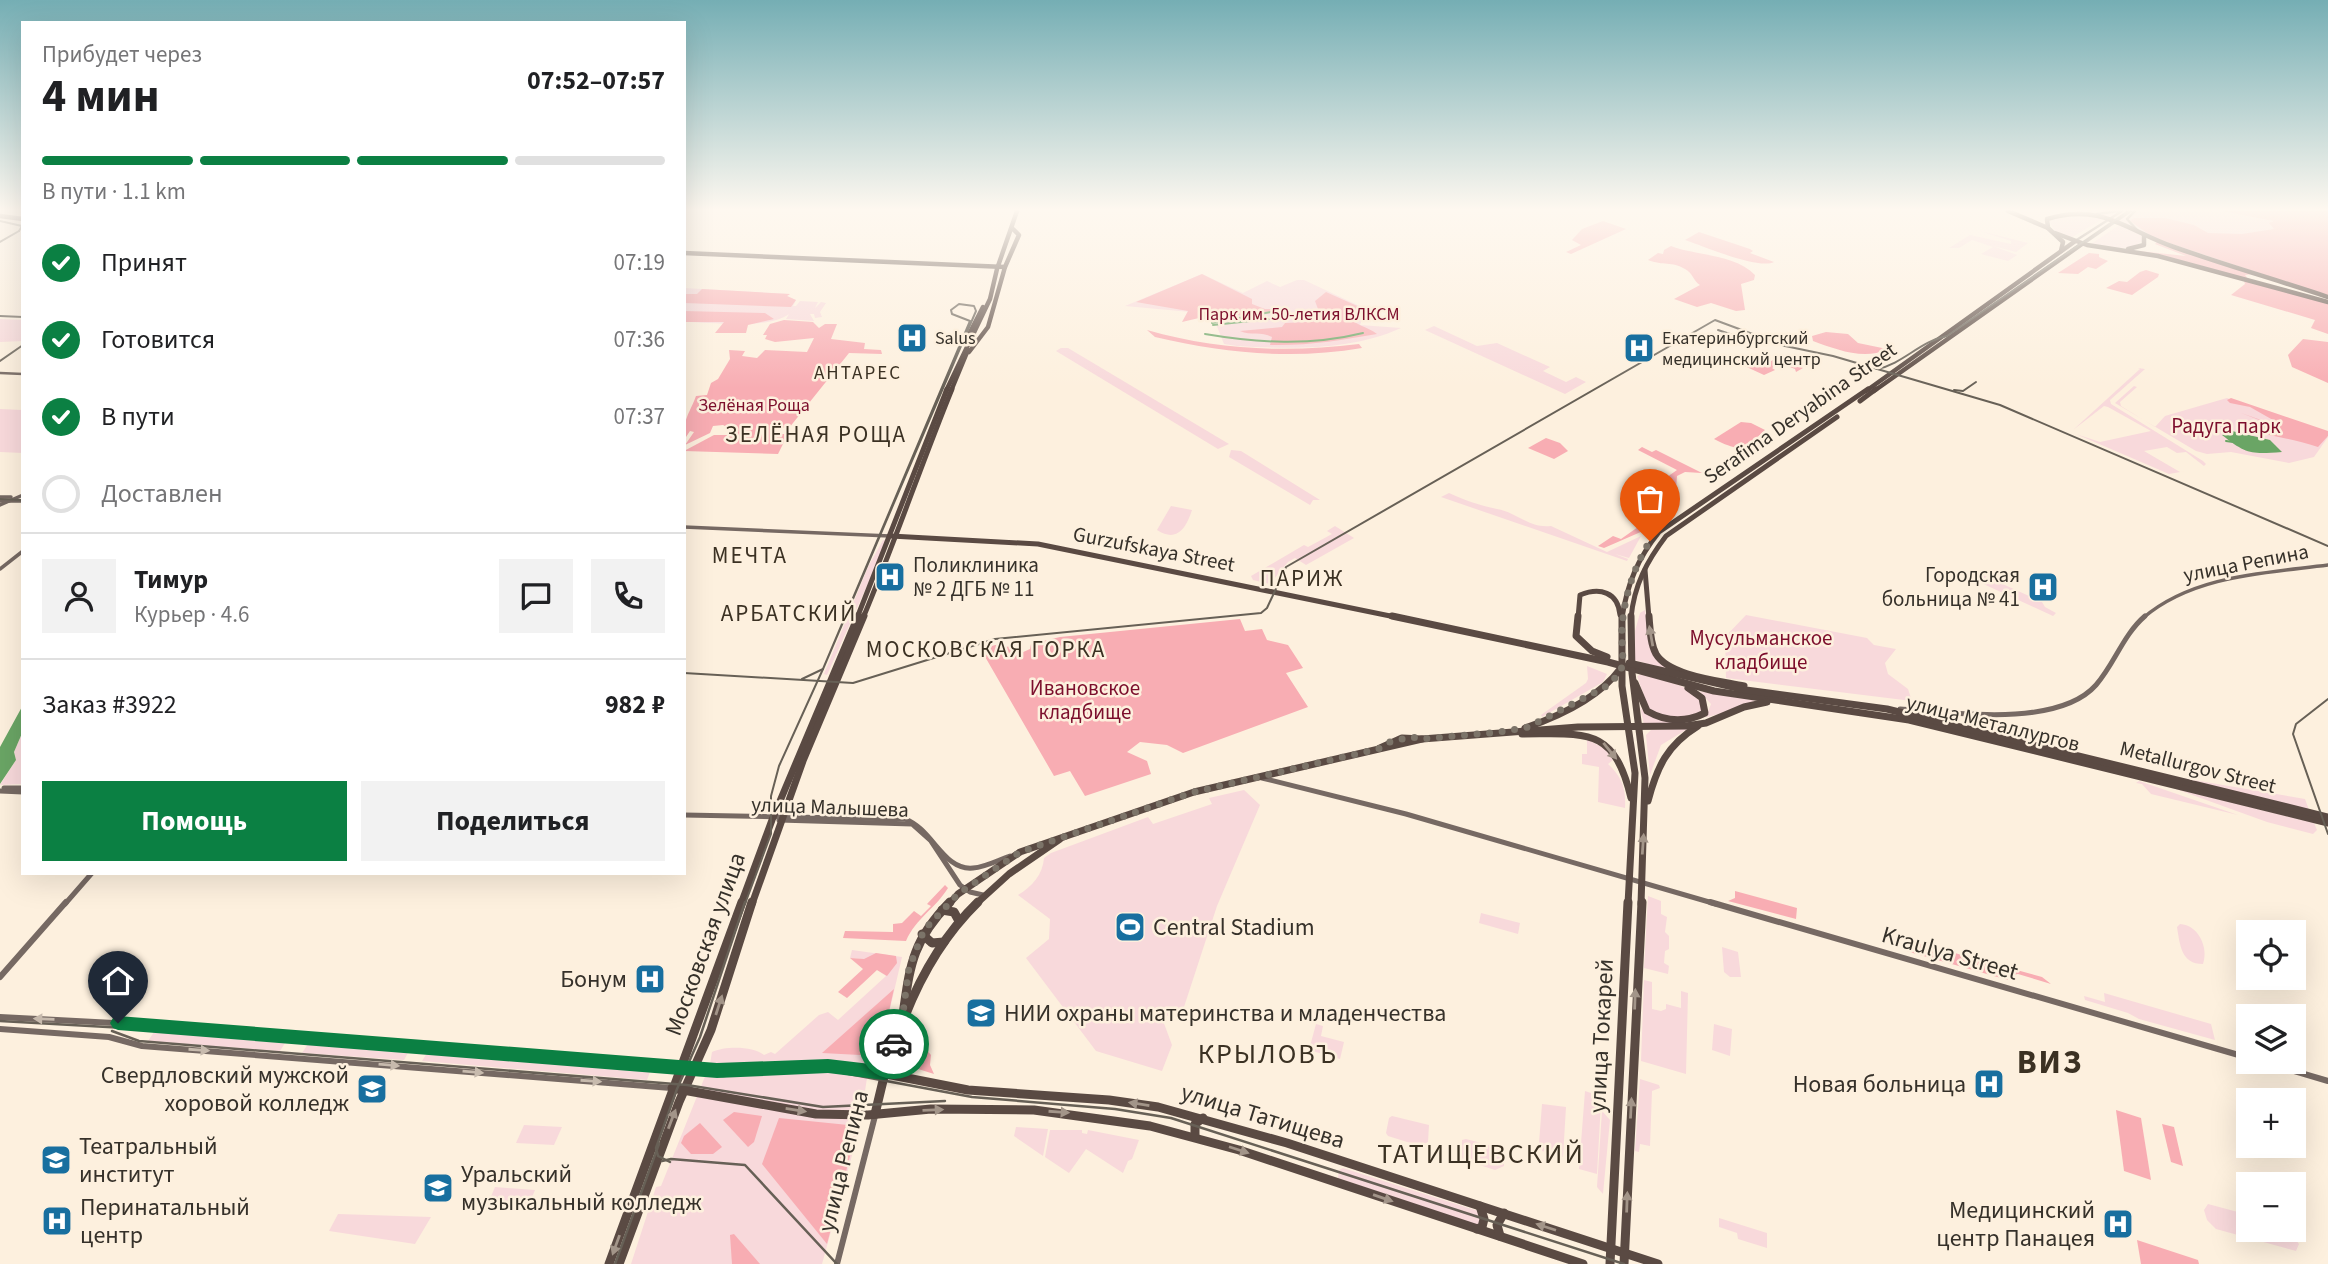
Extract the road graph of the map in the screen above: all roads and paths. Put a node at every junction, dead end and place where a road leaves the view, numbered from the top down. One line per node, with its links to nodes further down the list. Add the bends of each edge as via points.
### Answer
1 (994, 270): 11 (main road)
2 (1000, 270): 11 (main road)
3 (1004, 270): 11 (main road, via 988,327)
4 (2046, 270): 8 (main road)
5 (2211, 270): 9 (main road)
6 (2240, 270): 9 (main road)
7 (2034, 271): 8 (main road); 10 (main road, Serafima Deryabina Street)
8 (2041, 274): 15 (main road)
9 (2328, 300)
10 (1917, 353): 12 (main road); 15 (main road, Serafima Deryabina Street)
11 (963, 356): 22 (main road, Московская улица)
12 (1883, 372)
13 (0, 373): 14 (main road)
14 (21, 374)
15 (1744, 479): 25 (main road, Serafima Deryabina Street, via 1666,536); 27 (main road, via 1650,541 1636,568)
16 (16, 497): 17 (main road); 19 (main road); 20 (main road)
17 (21, 498)
18 (21, 498): 20 (main road)
19 (0, 501): 20 (main road)
20 (8, 501)
21 (686, 527): 22 (main road)
22 (894, 537): 28 (main road, Gurzufskaya Street, via 1038,544); 47 (main road, Московская улица)
23 (21, 553): 26 (main road)
24 (2328, 565): 35 (main road, улица Репина, via 2201,586 2176,595 2136,623 2093,690 2075,701 1975,716)
25 (1645, 568): 29 (main road, Serafima Deryabina Street, via 1635,597); 33 (main road, one-way to 25, via 1684,673 1660,660 1651,639)
26 (0, 569)
27 (1622, 624): 28 (main road, via 1616,599 1598,591 1580,595 1576,636); 30 (main road)
28 (1608, 659): 31 (main road)
29 (1630, 659): 32 (main road, улица Токарей)
30 (1622, 666): 36 (main road, via 1605,687); 44 (main road, via 1634,761)
31 (1647, 671): 32 (main road, via 1695,691 1706,702 1705,713 1675,720 1653,715 1645,708); 33 (main road, Metallurgov Street)
32 (1632, 678): 43 (main road, улица Токарей)
33 (1794, 700): 34 (main road, улица Металлургов); 35 (main road, Metallurgov Street); 37 (main road, улица Репина, via 1758,703)
34 (1843, 708): 35 (main road, улица Репина); 48 (main road, улица Металлургов, via 1909,720)
35 (1887, 709): 46 (main road, Metallurgov Street)
36 (1563, 710): 38 (main road, via 1560,721); 39 (main road, via 1536,725)
37 (1706, 723): 38 (main road, улица Репина); 43 (main road, via 1665,751)
38 (1578, 727): 39 (main road, улица Репина)
39 (1500, 732): 40 (main road, улица Репина, via 1422,739); 44 (main road, one-way to 44, via 1579,734 1599,739 1620,764)
40 (1258, 777): 49 (main road, улица Репина, via 1174,798); 55 (main road, via 1406,814)
41 (0, 789): 42 (main road)
42 (21, 790)
43 (1646, 806): 56 (main road, улица Токарей, one-way to 43)
44 (1634, 811): 55 (main road, улица Токарей)
45 (686, 816): 47 (main road, улица Малышева)
46 (2328, 817)
47 (777, 819): 50 (main road, Московская улица); 52 (main road, Московская улица); 53 (main road, улица Малышева, via 915,821); 57 (main road, улица Малышева, via 912,824)
48 (2328, 823)
49 (1068, 835): 51 (main road, улица Репина); 58 (main road, улица Репина)
50 (761, 852): 52 (main road); 68 (main road, Московская улица)
51 (1020, 852): 53 (main road, улица Репина, via 967,868 950,862); 57 (main road, улица Репина)
52 (771, 853): 69 (main road, Московская улица, one-way to 52)
53 (944, 853)
54 (90, 875): 63 (main road)
55 (1629, 879): 56 (main road, Kraulya Street); 82 (main road, улица Токарей)
56 (1641, 883): 67 (main road, Kraulya Street); 83 (main road, улица Токарей, one-way to 56)
57 (965, 890): 58 (main road); 59 (main road, улица Репина)
58 (983, 895): 60 (main road, улица Репина)
59 (940, 911): 60 (main road, via 951,910); 61 (main road, улица Репина)
60 (959, 921): 62 (main road, улица Репина)
61 (922, 933): 62 (main road, via 932,943); 65 (main road, улица Репина, via 909,968)
62 (944, 942): 65 (main road, улица Репина, via 921,977)
63 (0, 977)
64 (0, 1017): 68 (main road, one-way to 64)
65 (901, 1028): 70 (main road, улица Репина)
66 (0, 1029): 73 (main road, one-way to 73, via 109,1037 142,1046)
67 (2236, 1054)
68 (680, 1067): 69 (main road, улица Татищева); 73 (main road, Московская улица)
69 (695, 1069): 70 (main road, улица Татищева, via 828,1066); 74 (main road, Московская улица)
70 (884, 1073): 75 (main road, улица Репина); 76 (main road, улица Татищева, one-way to 70, via 1118,1101 968,1090)
71 (2304, 1074): 72 (main road)
72 (2328, 1081)
73 (672, 1088): 74 (main road); 84 (main road, Московская улица, one-way to 84)
74 (685, 1090): 75 (main road, one-way to 75, via 816,1114); 85 (main road, Московская улица, one-way to 74)
75 (875, 1114): 77 (main road, one-way to 77, via 931,1109 1034,1110 1089,1115); 86 (main road, улица Репина)
76 (1203, 1118): 77 (main road, via 1195,1124); 78 (main road, улица Татищева)
77 (1195, 1137): 80 (main road, one-way to 80)
78 (1480, 1206): 79 (main road, улица Татищева); 80 (main road, via 1484,1219)
79 (1504, 1213): 81 (main road, via 1497,1227); 82 (main road, улица Татищева, one-way to 79)
80 (1477, 1229): 81 (main road)
81 (1501, 1238): 87 (main road)
82 (1611, 1248): 83 (main road, улица Татищева); 88 (main road, улица Токарей)
83 (1625, 1252): 89 (main road, улица Токарей); 90 (main road, улица Татищева)
84 (608, 1264)
85 (619, 1264)
86 (836, 1264)
87 (1583, 1264)
88 (1610, 1264)
89 (1624, 1264)
90 (1658, 1264)

